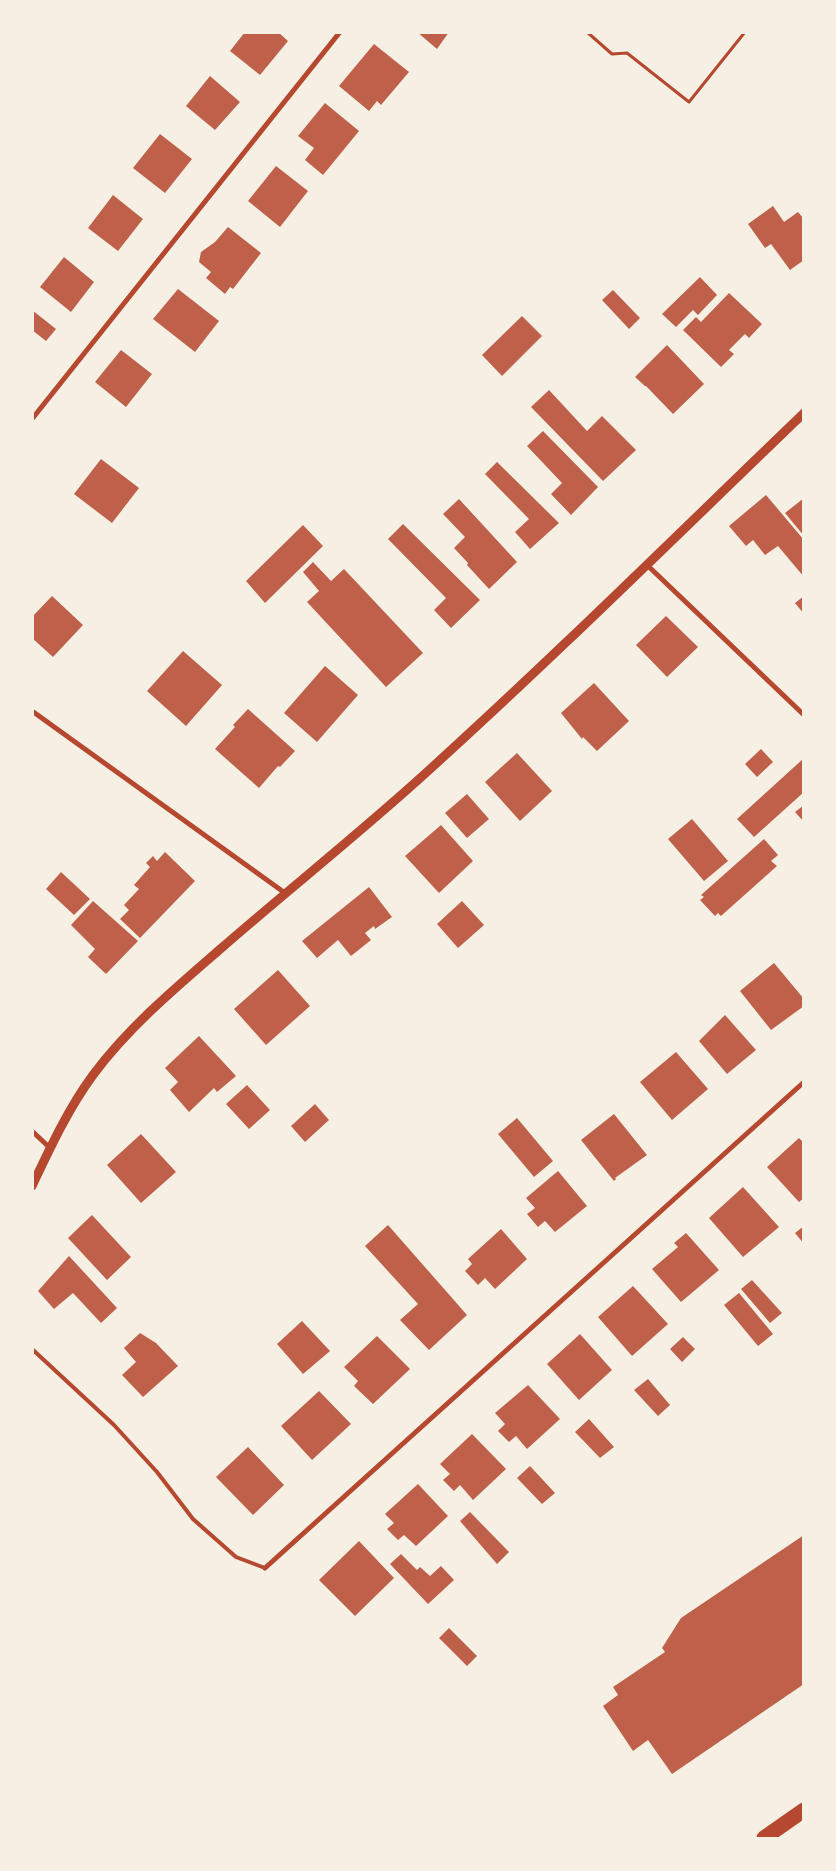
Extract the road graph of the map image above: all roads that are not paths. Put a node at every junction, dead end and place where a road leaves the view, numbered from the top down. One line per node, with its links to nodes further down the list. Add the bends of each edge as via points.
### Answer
1 (340, 32): 3 (street)
2 (804, 413): 4 (street)
3 (32, 419)
4 (646, 564): 6 (street); 7 (street, via 428,771)
5 (32, 711): 7 (street)
6 (804, 715)
7 (285, 893): 10 (street, via 174,989 120,1042 92,1076)
8 (804, 1082): 13 (street)
9 (32, 1131): 10 (street)
10 (50, 1148): 11 (street)
11 (32, 1186)
12 (32, 1349): 13 (lane, via 114,1425 157,1472 193,1519 236,1557)
13 (265, 1568)
14 (804, 1810): 15 (highway)
15 (764, 1838)

